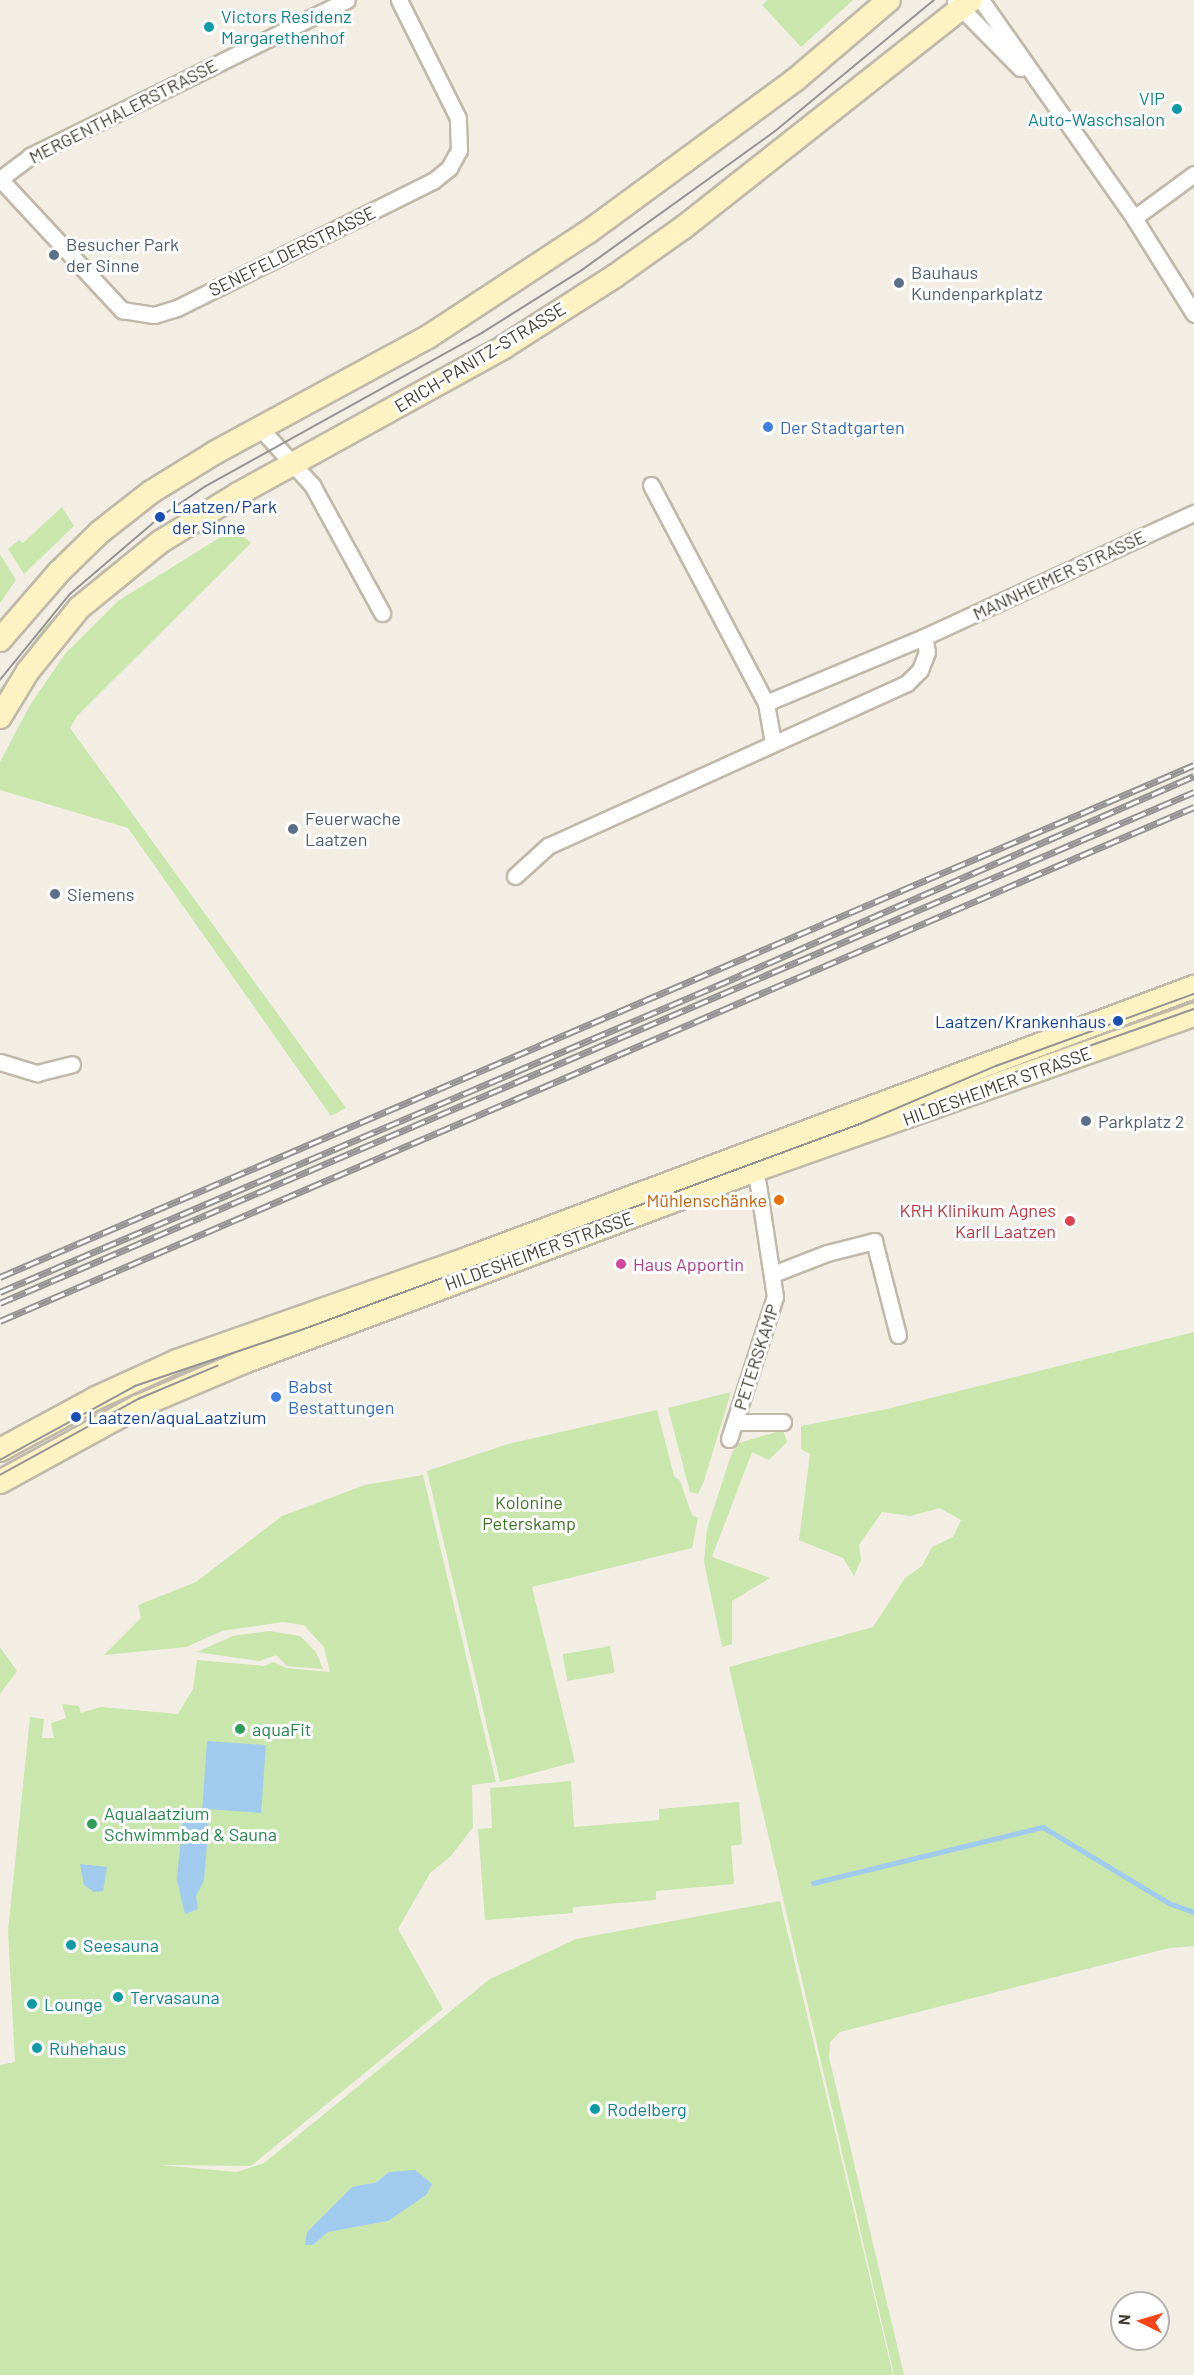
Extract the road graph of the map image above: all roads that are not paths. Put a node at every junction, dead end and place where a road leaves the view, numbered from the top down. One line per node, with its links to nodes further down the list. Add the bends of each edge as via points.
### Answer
1 (347, 0): 6 (street, MERGENTHALERSTRASSE, via 30,156)
2 (399, 0): 6 (street, SENEFELDERSTRASSE, via 458,118 459,150 449,168 433,181 177,308 154,315 122,310)
3 (889, 0): 9 (street, via 795,81 588,232 428,337)
4 (967, 2): 7 (street, via 1056,105); 10 (street, ERICH-PANITZ-STRASSE, via 684,228 615,276 504,346)
5 (1194, 174): 7 (street)
6 (0, 180)
7 (1134, 218): 8 (street)
8 (1194, 314)
9 (261, 429): 10 (street); 15 (street, via 151,492 100,532)
10 (294, 463): 13 (street, via 312,485); 17 (street, ERICH-PANITZ-STRASSE, via 194,520 119,572 52,639)
11 (651, 485): 16 (street)
12 (1194, 513): 14 (street, MANNHEIMER STRASSE)
13 (382, 614)
14 (924, 637): 16 (street, MANNHEIMER STRASSE); 18 (street, via 927,652 920,670 907,683)
15 (0, 640)
16 (766, 703): 18 (street)
17 (0, 717)
18 (773, 743): 19 (street, via 548,846)
19 (515, 876)
20 (1194, 987): 24 (street, HILDESHEIMER STRASSE)
21 (1194, 1015): 24 (street, HILDESHEIMER STRASSE)
22 (0, 1062): 23 (street, via 37,1073)
23 (72, 1064)
24 (750, 1163): 25 (street, PETERSKAMP); 30 (street, HILDESHEIMER STRASSE, via 177,1361); 31 (street, HILDESHEIMER STRASSE, via 128,1412)
25 (773, 1274): 26 (street, via 827,1253 874,1241); 27 (street, PETERSKAMP, via 775,1297 770,1321)
26 (898, 1335)
27 (735, 1422): 28 (street); 29 (street, PETERSKAMP)
28 (783, 1422)
29 (729, 1439)
30 (0, 1449)
31 (0, 1482)

